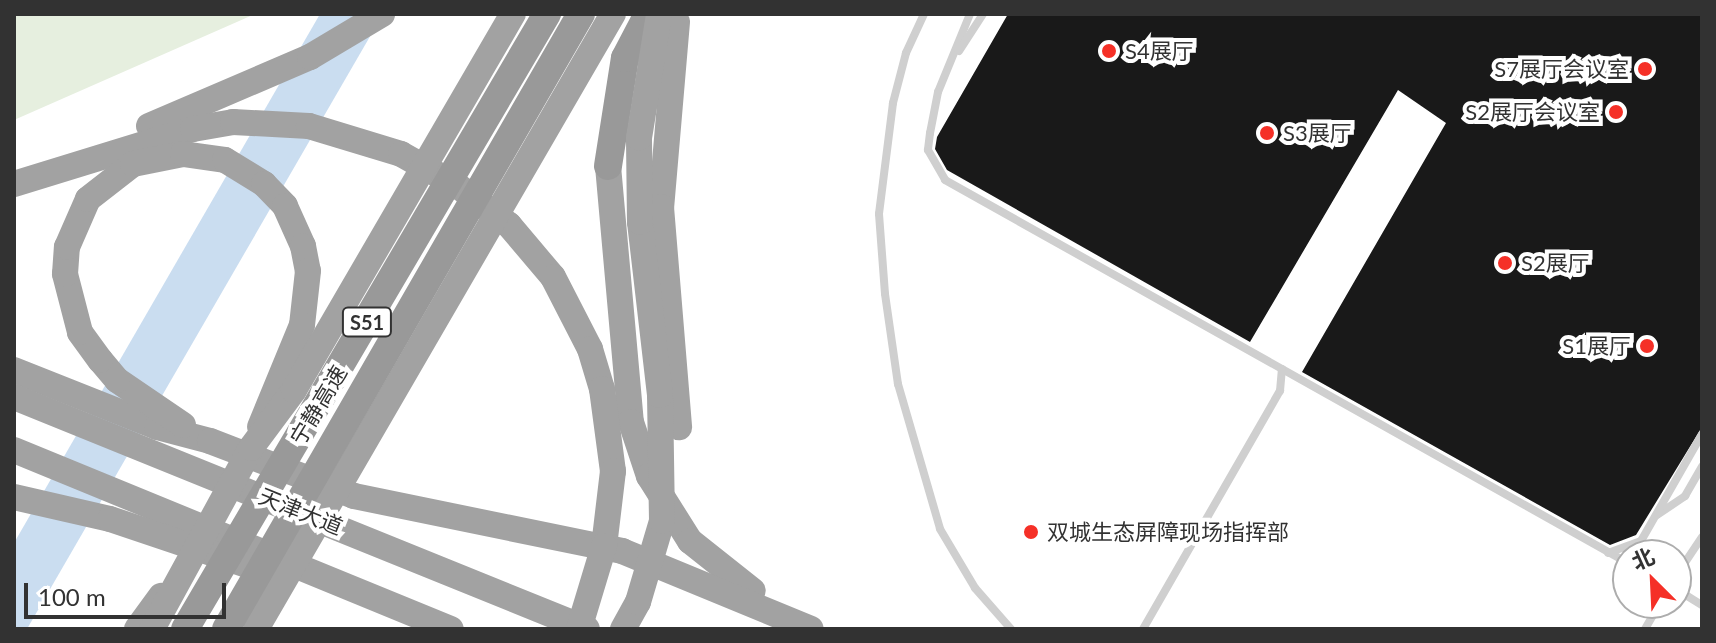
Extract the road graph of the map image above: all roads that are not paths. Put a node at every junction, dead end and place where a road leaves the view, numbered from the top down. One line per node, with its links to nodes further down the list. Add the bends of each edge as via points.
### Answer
1 (382, 14): 13 (highway, via 310,57)
2 (513, 14): 20 (highway, bridge, via 294,390)
3 (547, 14): 30 (highway, 宁静高速 / S51, bridge)
4 (581, 14): 31 (highway, 宁静高速 / S51, bridge)
5 (613, 14): 32 (highway, bridge)
6 (648, 14): 12 (highway, via 625,58)
7 (924, 14): 40 (lane, via 906,53 893,103 879,214 885,294 898,384 940,529 975,588)
8 (970, 14): 11 (lane)
9 (983, 14): 11 (lane)
10 (672, 17): 37 (highway, bridge, via 639,138 640,222 660,395 662,521 638,602); 38 (highway, bridge, via 661,207 681,468 674,540)
11 (952, 62): 14 (lane, via 938,92 928,150 945,180)
12 (608, 166): 39 (highway, via 631,422 649,476 690,541 724,573)
13 (21, 181): 35 (highway, bridge, via 162,135 233,122 309,126 401,154 458,186 509,225 553,277 590,349 602,389 613,471 604,546)
14 (1282, 369): 25 (lane); 41 (lane, via 1280,391)
15 (14, 370): 16 (highway)
16 (48, 395): 17 (highway, 天津大道); 18 (highway); 36 (highway, 天津大道, via 180,460)
17 (14, 397)
18 (160, 420): 20 (highway, bridge, via 117,380 80,332 65,274 67,247 88,199 110,179 157,157 205,156 245,170 285,206 308,271 302,325); 39 (highway, via 354,496 622,551)
19 (1702, 434): 24 (lane)
20 (251, 448): 27 (highway, bridge)
21 (17, 451): 34 (highway)
22 (1702, 466): 24 (lane, via 1685,496)
23 (14, 497): 33 (highway, via 110,519)
24 (1654, 518): 25 (lane, via 1641,541)
25 (1608, 553): 26 (lane)
26 (1612, 555)
27 (180, 570): 28 (highway); 29 (highway, bridge)
28 (137, 629)
29 (152, 629)
30 (185, 629)
31 (226, 629)
32 (256, 629)
33 (439, 629)
34 (451, 629)
35 (579, 629)
36 (587, 629)
37 (623, 629)
38 (643, 629)
39 (813, 629)
40 (1011, 629)
41 (1143, 629)

